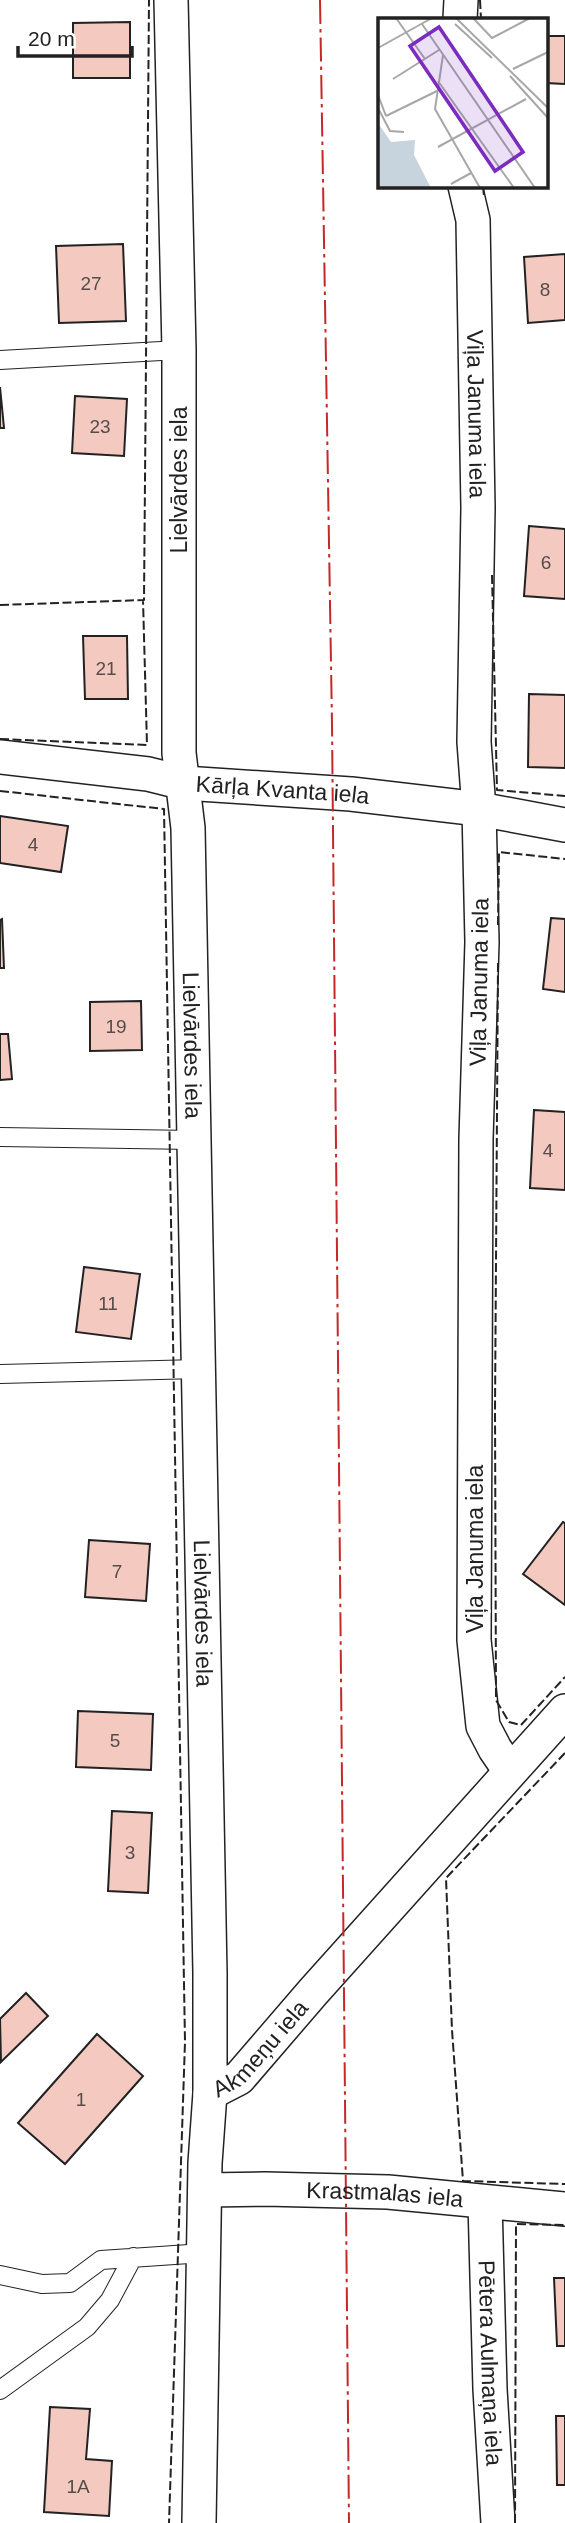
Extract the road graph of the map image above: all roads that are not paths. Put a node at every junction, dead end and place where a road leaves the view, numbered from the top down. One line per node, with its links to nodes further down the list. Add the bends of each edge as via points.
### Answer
1 (171, 0): 5 (street, Lielvārdes iela)
2 (461, 0): 3 (street)
3 (460, 18)
4 (465, 187): 9 (street, Viļa Januma iela, via 473,234 478,508 474,742)
5 (179, 350): 6 (lane); 8 (street, Lielvārdes iela, via 179,753)
6 (0, 360)
7 (0, 757): 8 (street, Kārļa Kvanta iela, via 148,774)
8 (184, 783): 9 (street, Kārļa Kvanta iela, via 352,794); 12 (street, Lielvārdes iela)
9 (479, 809): 10 (street, Kārļa Kvanta iela); 16 (street, Viļa Januma iela, via 482,942 476,1139 474,1640 483,1726)
10 (565, 825)
11 (0, 1137): 12 (lane)
12 (194, 1140): 13 (street, Lielvārdes iela)
13 (200, 1369): 14 (lane); 17 (street, Lielvārdes iela)
14 (0, 1374)
15 (565, 1712): 16 (street, Akmeņu iela)
16 (510, 1771): 17 (street, Akmeņu iela, via 239,2078)
17 (210, 2093): 18 (street, Akmeņu iela)
18 (205, 2190): 19 (street, Krastmalas iela, via 388,2192); 21 (street, Akmeņu iela)
19 (485, 2202): 20 (street, Krastmalas iela); 26 (street, Pētera Aulmaņa iela)
20 (565, 2209)
21 (204, 2253): 22 (lane); 25 (street, Akmeņu iela)
22 (134, 2257): 23 (lane, via 101,2260 70,2283 41,2284); 24 (lane, via 110,2300 87,2327)
23 (0, 2275)
24 (0, 2390)
25 (198, 2523)
26 (498, 2523)

